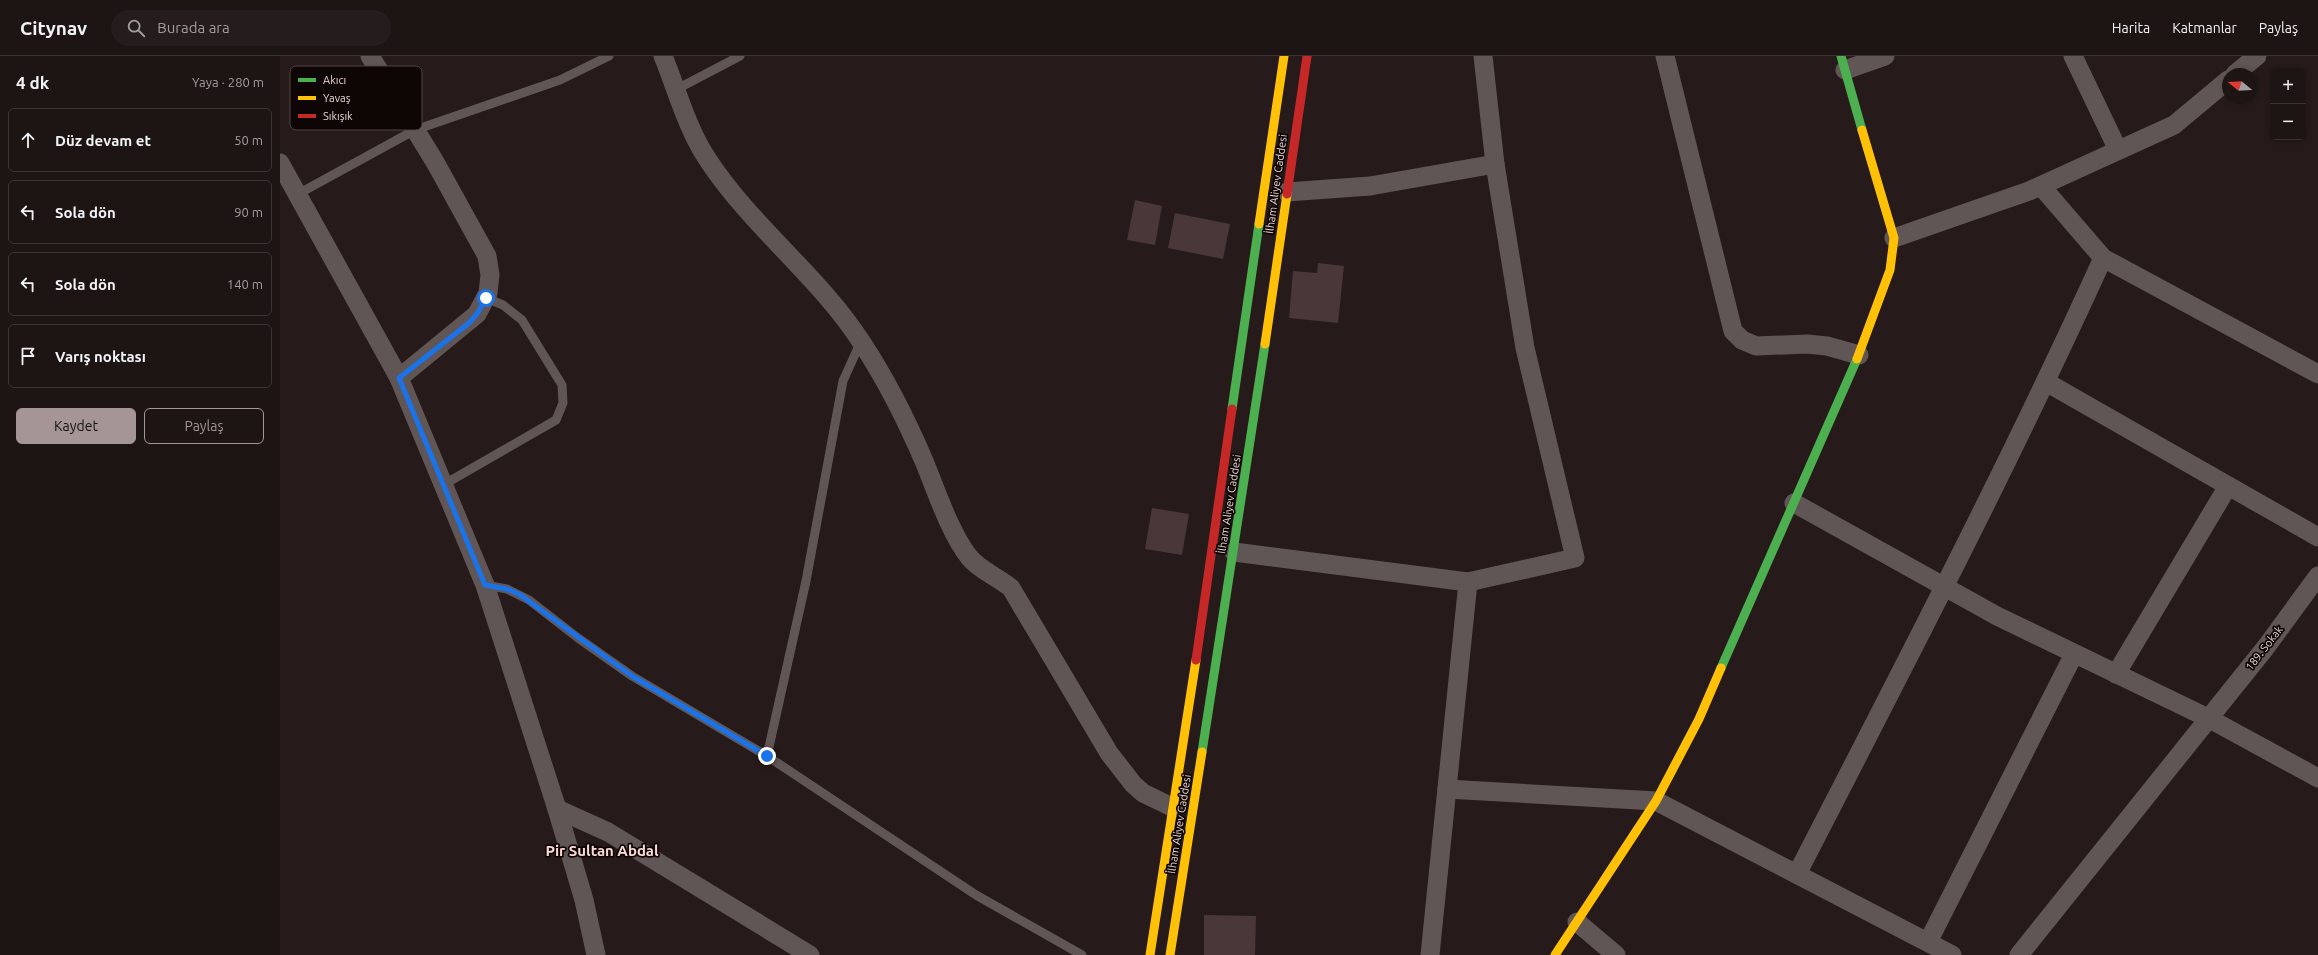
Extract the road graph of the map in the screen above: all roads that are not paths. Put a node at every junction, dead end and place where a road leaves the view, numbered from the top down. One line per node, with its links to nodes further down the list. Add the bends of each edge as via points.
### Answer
1 (370, 56): 13 (street)
2 (609, 56): 17 (lane, via 560,80)
3 (663, 56): 16 (street)
4 (740, 56): 16 (lane)
5 (1284, 56): 49 (main road, İlham Aliyev Caddesi)
6 (1307, 56): 23 (main road, İlham Aliyev Caddesi)
7 (1483, 56): 21 (street)
8 (1665, 56): 29 (street, via 1733,331 1742,340 1756,346 1807,344 1827,346)
9 (1885, 56): 12 (street)
10 (2073, 56): 19 (street)
11 (2256, 56): 14 (street)
12 (1843, 63): 25 (main road)
13 (376, 66)
14 (2242, 68)
15 (2222, 85): 19 (street, via 2174,125)
16 (677, 89): 28 (street, via 697,141 708,160 737,199 832,304)
17 (422, 128)
18 (415, 130): 24 (lane); 27 (street, via 487,256 490,275)
19 (2118, 150): 22 (street)
20 (280, 163): 24 (street)
21 (1495, 164): 23 (street, via 1370,186); 39 (street, via 1526,348 1575,558)
22 (2041, 186): 25 (street); 26 (street)
23 (1287, 192): 37 (main road, İlham Aliyev Caddesi)
24 (298, 194): 31 (street)
25 (1894, 238): 29 (main road, via 1890,270)
26 (2103, 258): 30 (street); 32 (street)
27 (486, 298): 31 (street, via 469,323); 33 (lane, via 503,305 522,320 562,385 564,403 556,420)
28 (861, 341): 45 (lane, via 843,381 806,581); 49 (street, via 895,398 939,498 970,558 1011,588 1108,753 1133,784 1156,801)
29 (1859, 355): 35 (main road)
30 (2318, 374)
31 (399, 378): 33 (street)
32 (2046, 382): 34 (street); 41 (street)
33 (443, 485): 40 (street)
34 (2228, 486): 36 (street); 43 (street)
35 (1794, 503): 41 (street); 48 (main road, via 1699,719)
36 (2318, 537)
37 (1234, 552): 39 (street); 58 (main road, İlham Aliyev Caddesi)
38 (2318, 576): 44 (street, 189. Sokak, via 2266,647)
39 (1468, 582): 47 (street)
40 (485, 585): 45 (lane, via 519,594 632,676); 50 (street)
41 (1945, 588): 42 (street); 51 (street)
42 (2074, 654): 43 (street); 53 (street)
43 (2116, 674): 44 (street)
44 (2208, 718): 46 (street); 63 (street, 189. Sokak)
45 (767, 756): 56 (lane, via 976,894)
46 (2318, 778)
47 (1447, 789): 48 (street); 59 (street)
48 (1656, 801): 51 (street); 52 (main road)
49 (1174, 808): 57 (main road, İlham Aliyev Caddesi)
50 (557, 809): 54 (street, via 584,900); 55 (street, via 608,832)
51 (1797, 874): 53 (street)
52 (1577, 922): 60 (main road); 61 (street)
53 (1928, 942): 62 (street)
54 (596, 955)
55 (810, 955)
56 (1082, 955)
57 (1150, 955)
58 (1170, 955)
59 (1430, 955)
60 (1555, 955)
61 (1616, 955)
62 (1952, 955)
63 (2019, 955)

